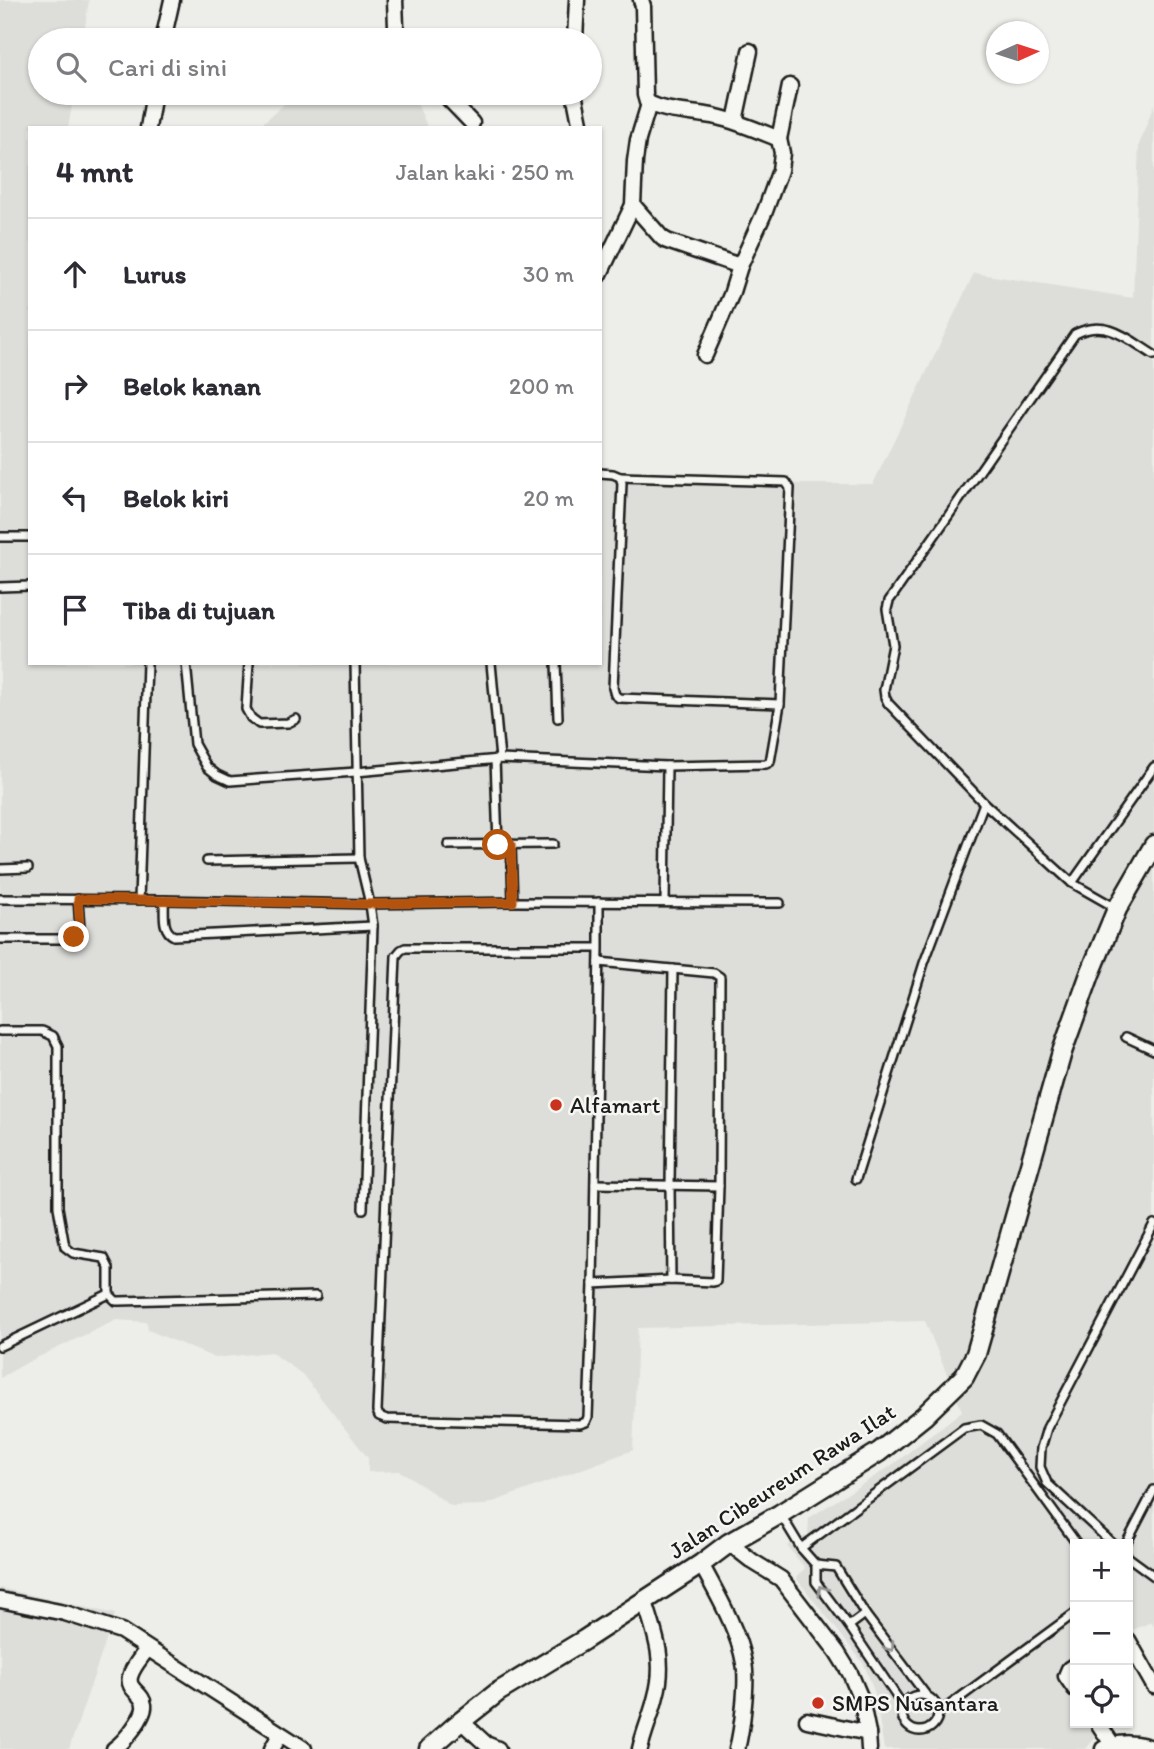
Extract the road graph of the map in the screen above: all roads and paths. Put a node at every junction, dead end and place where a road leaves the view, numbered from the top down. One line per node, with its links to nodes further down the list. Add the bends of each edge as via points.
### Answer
1 (172, 0): 5 (street)
2 (394, 0): 6 (street)
3 (578, 0): 7 (street)
4 (641, 0): 10 (street)
5 (166, 28)
6 (396, 28)
7 (576, 28)
8 (750, 51): 14 (street)
9 (790, 86): 18 (street)
10 (649, 104): 14 (street); 19 (street, via 638,140)
11 (152, 105): 16 (street)
12 (455, 105): 15 (street)
13 (576, 105): 17 (street)
14 (735, 121): 18 (street)
15 (472, 122)
16 (148, 126)
17 (581, 126)
18 (779, 139): 20 (street, via 780,170)
19 (633, 205): 20 (street, via 672,244); 21 (street)
20 (740, 267): 22 (street)
21 (602, 270)
22 (705, 355)
23 (1154, 355): 43 (lane, via 1106,328 1075,334 889,601 894,645 885,697)
24 (602, 473): 25 (lane)
25 (620, 477): 36 (lane, via 615,695); 36 (lane, via 786,482 790,495)
26 (0, 537): 27 (lane)
27 (28, 537)
28 (28, 586): 29 (lane)
29 (0, 587)
30 (147, 665): 56 (lane)
31 (186, 665): 42 (lane, via 194,744 217,775 230,781)
32 (249, 665): 37 (lane, via 246,709 251,718 259,724)
33 (355, 665): 42 (lane)
34 (491, 665): 39 (lane)
35 (556, 665): 38 (lane)
36 (780, 704): 40 (lane, via 770,762)
37 (296, 719)
38 (558, 719)
39 (497, 759): 40 (lane); 42 (lane); 47 (lane)
40 (667, 766): 60 (lane)
41 (1154, 767): 53 (lane)
42 (356, 772): 49 (lane)
43 (984, 803): 53 (lane); 72 (lane, via 924,963)
44 (511, 844): 45 (lane); 47 (lane); 58 (lane)
45 (553, 844)
46 (448, 845): 47 (lane)
47 (498, 845)
48 (1154, 845): 63 (street, Jalan Cibeureum Rawa Ilat)
49 (359, 858): 50 (lane); 62 (lane)
50 (206, 860)
51 (0, 869): 52 (lane)
52 (28, 869)
53 (1072, 883): 63 (lane)
54 (0, 899): 55 (lane)
55 (78, 899): 56 (lane); 65 (lane, via 80,929 74,937)
56 (139, 900): 57 (lane)
57 (164, 900): 62 (lane); 64 (lane, via 165,928 174,936)
58 (513, 902): 59 (lane); 62 (lane)
59 (599, 902): 60 (lane); 66 (lane)
60 (665, 902): 61 (lane)
61 (780, 903)
62 (370, 904): 64 (lane)
63 (1117, 909): 84 (street, Jalan Cibeureum Rawa Ilat, via 1062,1052 976,1354 964,1377 879,1452)
64 (373, 926): 76 (lane)
65 (0, 939)
66 (599, 948): 67 (lane); 79 (lane, via 405,948 396,956 379,1416 586,1422)
67 (599, 962): 68 (lane); 73 (lane)
68 (673, 970): 74 (lane); 75 (lane, via 714,972 721,979)
69 (0, 1031): 80 (lane, via 42,1031 54,1036 58,1046 62,1237 73,1253 104,1258)
70 (1126, 1037): 71 (lane)
71 (1154, 1050)
72 (856, 1179)
73 (594, 1184): 74 (lane); 79 (lane)
74 (670, 1185): 75 (lane); 78 (lane)
75 (719, 1186): 78 (lane, via 716,1281)
76 (363, 1209)
77 (1154, 1224): 86 (lane, via 1046,1428 1041,1448 1047,1483)
78 (671, 1280): 79 (lane)
79 (593, 1284)
80 (109, 1294): 81 (lane, via 116,1301); 82 (lane)
81 (316, 1296)
82 (0, 1346)
83 (1154, 1490): 87 (lane)
84 (780, 1514): 88 (street, Jalan Cibeureum Rawa Ilat); 89 (lane)
85 (1072, 1539): 89 (lane, via 997,1434 981,1425 964,1428)
86 (1108, 1539)
87 (1129, 1539)
88 (729, 1543): 91 (street, Jalan Cibeureum Rawa Ilat); 108 (street, via 781,1579 837,1651 857,1690)
89 (801, 1548): 92 (lane)
90 (1133, 1561): 93 (lane)
91 (701, 1564): 94 (street, Jalan Cibeureum Rawa Ilat); 117 (street, via 726,1611 745,1665)
92 (816, 1565): 96 (lane, via 836,1567); 98 (lane, one-way to 92, via 816,1582)
93 (1154, 1576)
94 (644, 1599): 106 (street, Jalan Cibeureum Rawa Ilat, via 498,1692); 116 (street, via 657,1638 660,1680)
95 (0, 1600): 99 (street, via 109,1626)
96 (865, 1614): 98 (lane); 102 (lane, one-way to 102)
97 (1070, 1618): 104 (lane)
98 (849, 1626): 103 (lane)
99 (147, 1649): 109 (street); 111 (street, via 130,1678 144,1705 143,1713)
100 (1133, 1649): 101 (street)
101 (1154, 1686)
102 (926, 1695): 103 (lane, via 915,1695); 104 (lane, via 934,1700)
103 (903, 1706): 104 (lane, via 903,1719 917,1731 929,1729)
104 (939, 1713)
105 (807, 1720): 108 (street)
106 (461, 1721): 114 (street, Jalan Cibeureum Rawa Ilat); 115 (street)
107 (1100, 1728): 110 (street)
108 (868, 1733): 118 (street)
109 (280, 1735): 112 (street); 113 (street)
110 (1108, 1747): 119 (street, via 1133,1744)
111 (114, 1749)
112 (272, 1749)
113 (304, 1749)
114 (429, 1749)
115 (498, 1749)
116 (640, 1749)
117 (737, 1749)
118 (869, 1749)
119 (1154, 1749)

